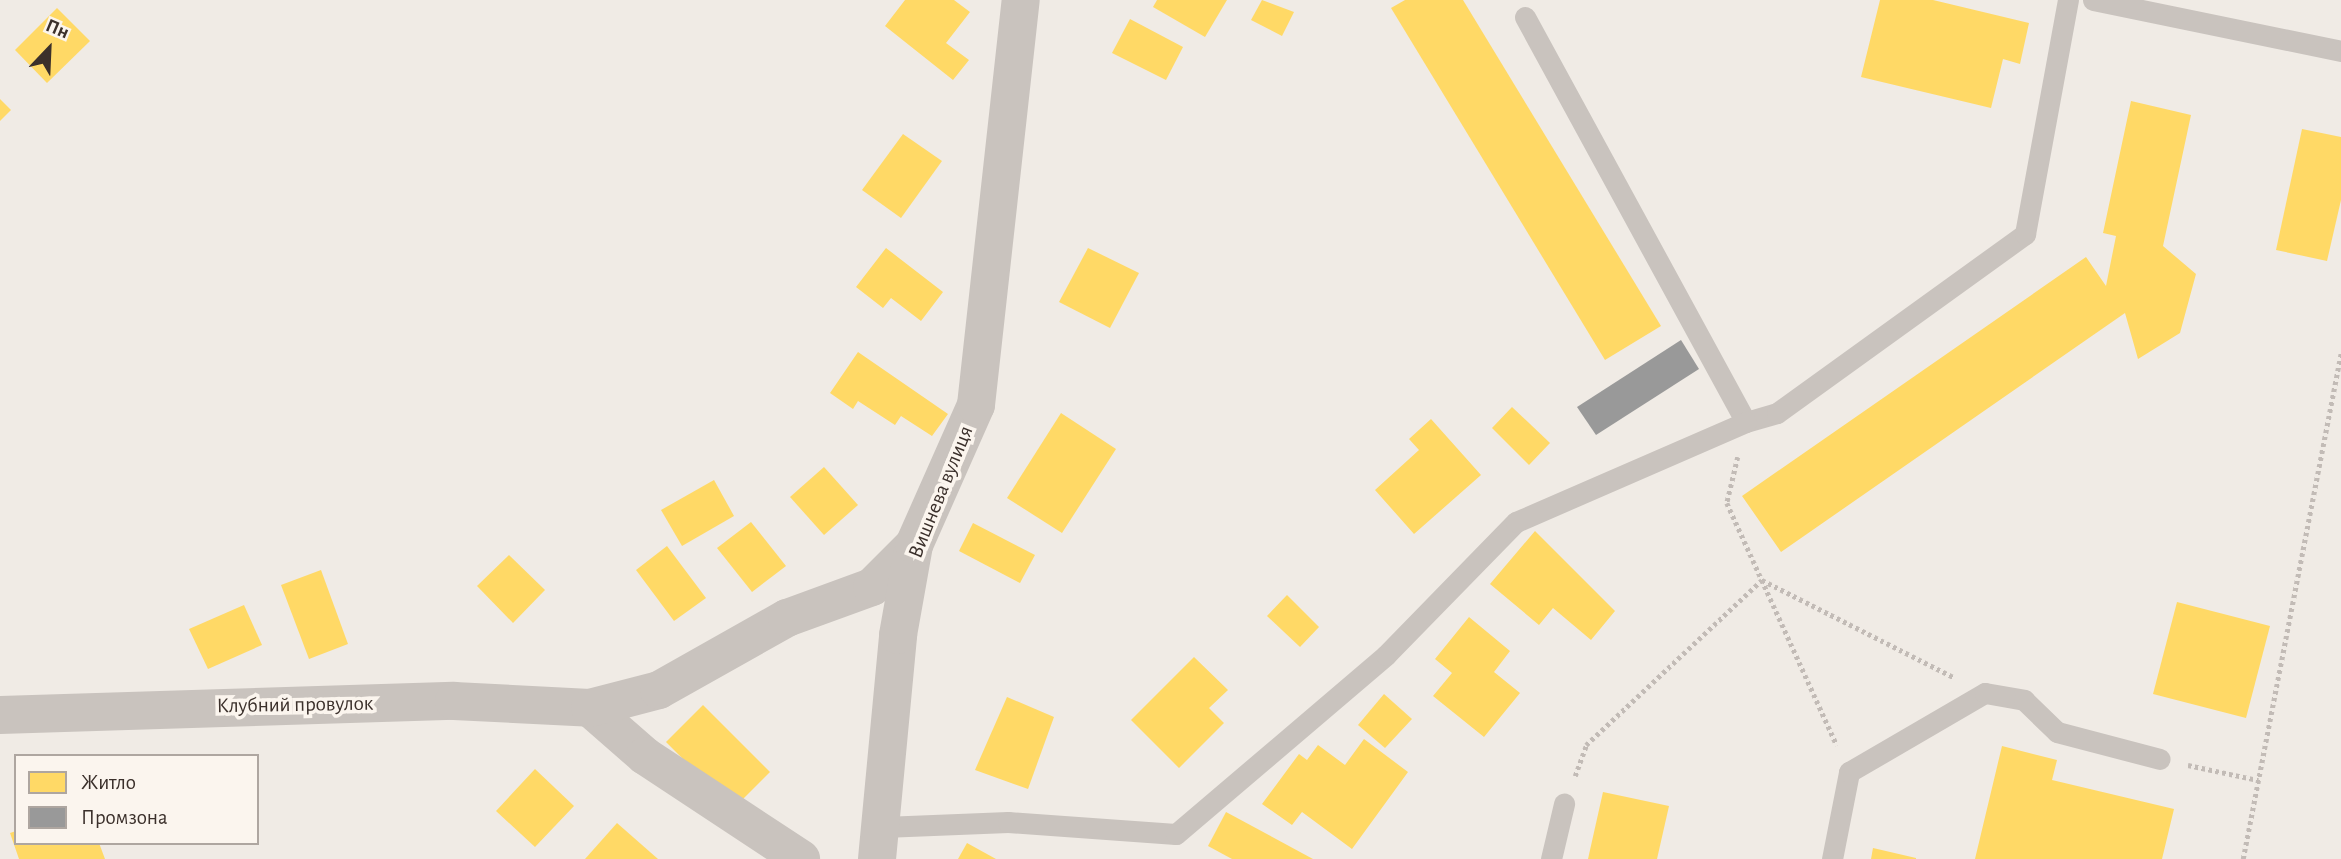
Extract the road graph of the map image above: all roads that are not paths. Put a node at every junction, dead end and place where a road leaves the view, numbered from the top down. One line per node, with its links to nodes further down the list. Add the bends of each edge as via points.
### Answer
1 (1021, 0): 7 (street, Вишнева вулиця, via 976,405)
2 (2068, 0): 6 (lane, via 2025,234 1777,413)
3 (2093, 0): 5 (lane)
4 (1525, 18): 6 (lane)
5 (2341, 51)
6 (1746, 422): 12 (lane, via 1516,522 1386,655 1176,834 1008,822)
7 (914, 545): 8 (street, Клубний провулок, via 872,587 788,618 659,691); 12 (street, Вишнева вулиця, via 898,635)
8 (590, 708): 9 (street, Клубний провулок, via 454,701); 13 (street, via 645,756)
9 (0, 715)
10 (2160, 759): 15 (lane, via 2057,732 2024,700 1985,694 1849,772)
11 (1564, 804): 14 (lane)
12 (880, 843)
13 (801, 859)
14 (1550, 859)
15 (1832, 859)

